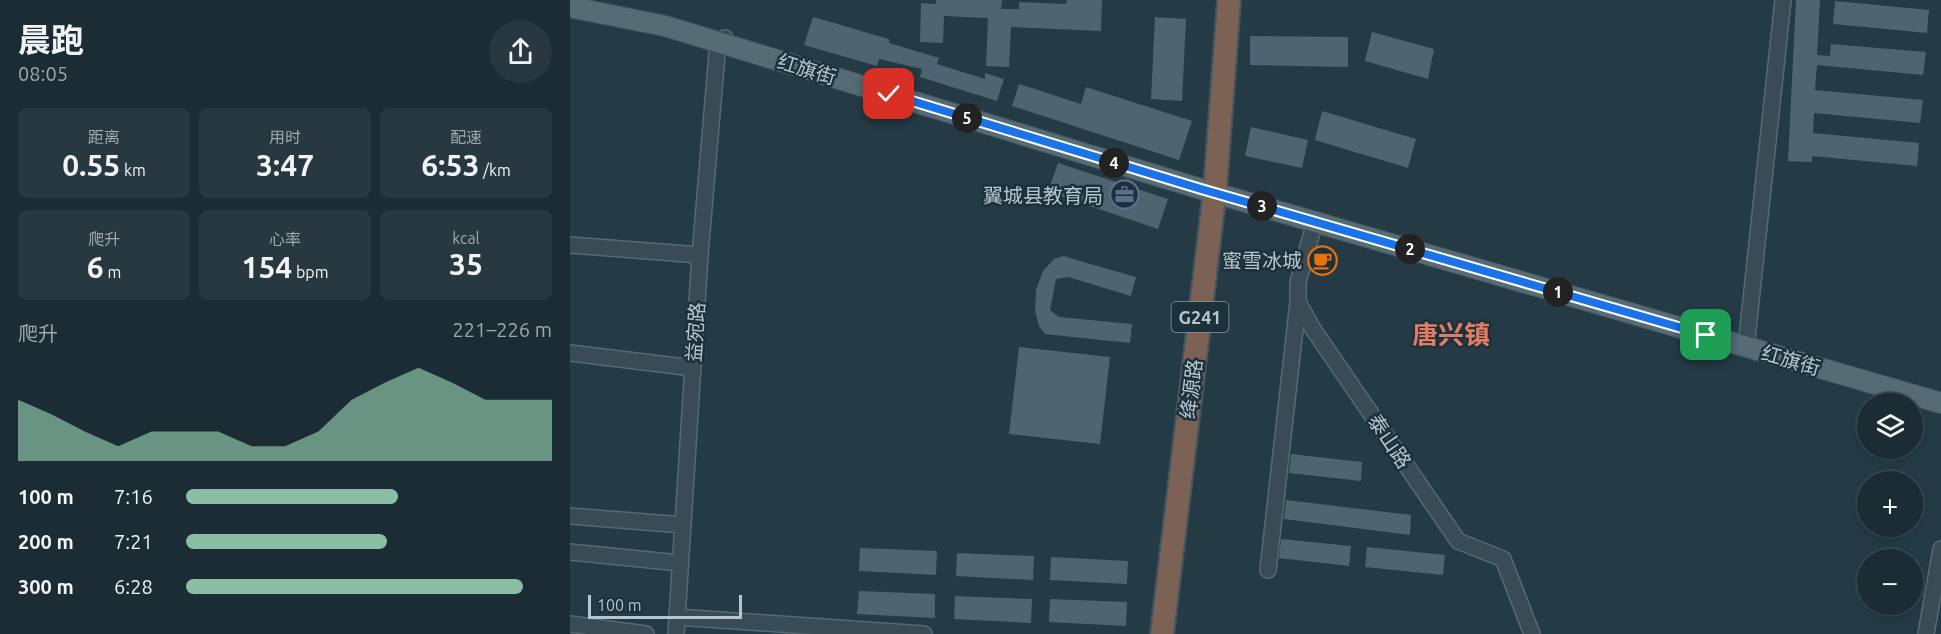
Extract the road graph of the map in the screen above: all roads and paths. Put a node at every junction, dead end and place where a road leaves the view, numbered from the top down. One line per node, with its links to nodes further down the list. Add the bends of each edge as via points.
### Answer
1 (1215, 0): 6 (highway, 绛源路 / G241)
2 (1229, 0): 6 (highway, 绛源路 / G241)
3 (1783, 0): 11 (street)
4 (573, 7): 5 (main road, 红旗街)
5 (723, 39): 6 (main road, 红旗街); 9 (street, 益宛路)
6 (1208, 187): 7 (main road, 红旗街); 11 (main road, 红旗街, via 1411,239); 27 (highway, 绛源路 / G241); 28 (highway, 绛源路 / G241)
7 (1315, 222): 10 (street, via 1298,282); 15 (main road, 红旗街)
8 (570, 245): 9 (street)
9 (700, 255): 13 (street, 益宛路)
10 (1298, 302): 21 (street); 29 (street, 泰山路, via 1458,541 1503,559)
11 (1747, 338): 14 (main road, 红旗街)
12 (570, 353): 13 (street)
13 (693, 368): 17 (street, 益宛路)
14 (1941, 394)
15 (1941, 403)
16 (570, 516): 17 (street)
17 (683, 525): 20 (street, 益宛路)
18 (1941, 549): 30 (street)
19 (570, 552): 20 (street)
20 (680, 563): 22 (street, 益宛路)
21 (1268, 570)
22 (677, 617): 25 (street, 益宛路); 26 (street)
23 (570, 624): 24 (street)
24 (646, 634)
25 (676, 634)
26 (924, 634)
27 (1148, 634)
28 (1162, 634)
29 (1532, 634)
30 (1926, 634)

